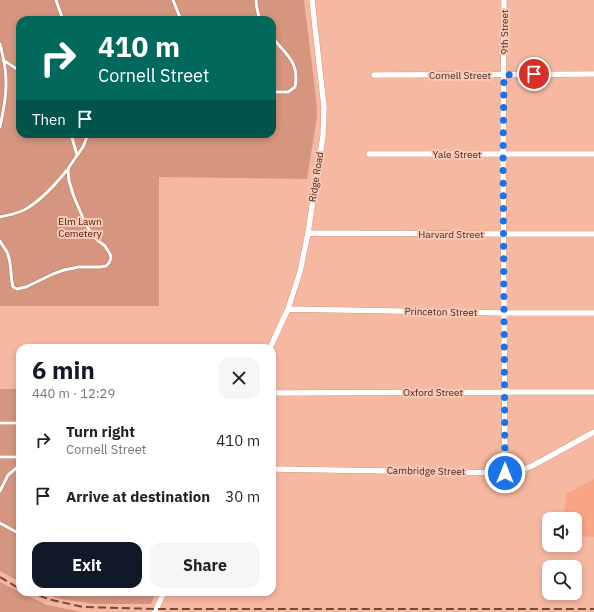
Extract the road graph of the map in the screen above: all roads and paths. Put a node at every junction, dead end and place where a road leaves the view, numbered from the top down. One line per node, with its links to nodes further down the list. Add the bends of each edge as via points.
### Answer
1 (56, 0): 6 (lane)
2 (173, 0): 7 (lane)
3 (256, 0): 8 (lane)
4 (312, 0): 26 (street, Ridge Road, via 324,107 323,136)
5 (504, 0): 15 (street, 9th Street)
6 (62, 16)
7 (179, 16)
8 (258, 16)
9 (276, 42): 16 (lane, via 296,69 296,81 295,87 288,92)
10 (0, 44): 11 (lane)
11 (3, 60): 12 (lane); 17 (lane, via 6,85)
12 (16, 68)
13 (594, 74): 15 (street, Cornell Street)
14 (374, 75): 15 (street, Cornell Street)
15 (504, 75): 21 (street, 9th Street)
16 (276, 92)
17 (0, 128)
18 (72, 138): 23 (lane)
19 (86, 138): 23 (lane)
20 (369, 154): 21 (street, Yale Street)
21 (503, 154): 22 (street, Yale Street); 27 (street, 9th Street)
22 (594, 154)
23 (77, 155): 24 (lane)
24 (68, 170): 25 (lane, via 36,202 24,210); 29 (lane, via 69,181 86,225 110,254 109,263 100,267 64,270 26,288 17,289 11,281 7,252)
25 (0, 217)
26 (308, 233): 27 (street, Harvard Street); 30 (street, Ridge Road, via 300,272)
27 (504, 234): 28 (street, Harvard Street); 31 (street, 9th Street)
28 (594, 234)
29 (0, 242)
30 (288, 309): 31 (street, Princeton Street); 33 (street, Ridge Road)
31 (503, 313): 32 (street, Princeton Street); 34 (street, 9th Street)
32 (594, 313)
33 (272, 344)
34 (504, 392): 35 (street, Oxford Street); 36 (street, Oxford Street); 44 (street, 9th Street)
35 (594, 392)
36 (276, 393)
37 (0, 423): 38 (lane)
38 (16, 423)
39 (594, 432): 44 (street, Cambridge Street, via 532,466)
40 (0, 457): 41 (lane)
41 (16, 457)
42 (16, 468): 45 (lane, via 8,475)
43 (276, 469): 44 (street, Cambridge Street)
44 (505, 473)
45 (0, 491)
46 (0, 523): 47 (lane)
47 (16, 532)
48 (162, 596): 49 (street)
49 (156, 610)

